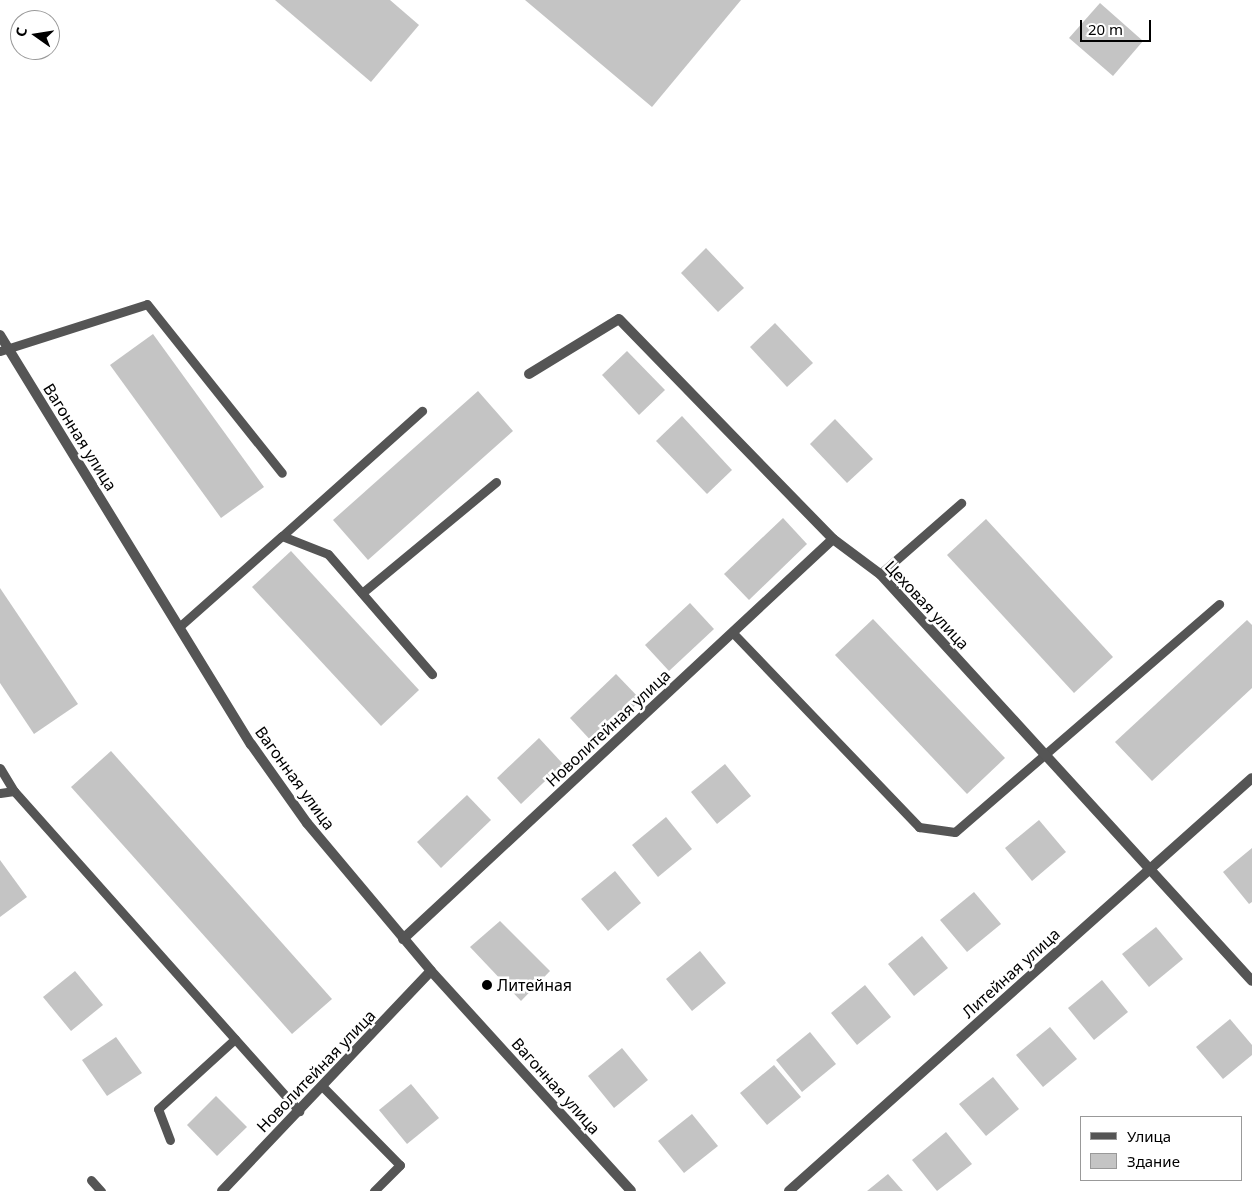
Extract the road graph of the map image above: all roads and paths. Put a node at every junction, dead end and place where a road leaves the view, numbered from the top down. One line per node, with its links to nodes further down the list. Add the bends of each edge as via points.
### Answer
1 (0, 334): 2 (street, Вагонная улица)
2 (4, 349): 5 (lane, via 148,304); 13 (street, Вагонная улица)
3 (529, 374): 9 (street, Цеховая улица, via 618,319)
4 (422, 411): 8 (lane)
5 (282, 473)
6 (496, 482): 11 (lane)
7 (961, 503): 10 (lane)
8 (282, 536): 11 (lane, via 328,554); 13 (lane)
9 (833, 539): 10 (street, Цеховая улица); 14 (street, Новолитейная улица)
10 (880, 574): 16 (street, Цеховая улица)
11 (362, 593): 15 (lane)
12 (1219, 604): 16 (lane)
13 (179, 627): 22 (street, Вагонная улица, via 251,744 307,823)
14 (733, 632): 16 (lane, via 920,827 955,832); 22 (street, Новолитейная улица)
15 (432, 674)
16 (1045, 754): 21 (street, Цеховая улица)
17 (0, 768): 19 (lane)
18 (1252, 778): 21 (street, Литейная улица)
19 (14, 791): 20 (lane); 25 (lane)
20 (0, 793)
21 (1150, 869): 24 (street, Цеховая улица); 34 (street, Литейная улица)
22 (404, 938): 23 (street, Вагонная улица)
23 (432, 972): 26 (street, Новолитейная улица); 33 (street, Вагонная улица)
24 (1252, 981)
25 (235, 1039): 27 (lane); 28 (lane, via 158,1109)
26 (322, 1086): 27 (street, Новолитейная улица); 32 (lane, via 400,1165)
27 (299, 1111): 31 (street, Новолитейная улица)
28 (170, 1140)
29 (91, 1180): 30 (lane)
30 (100, 1191)
31 (222, 1191)
32 (374, 1191)
33 (631, 1191)
34 (789, 1191)

